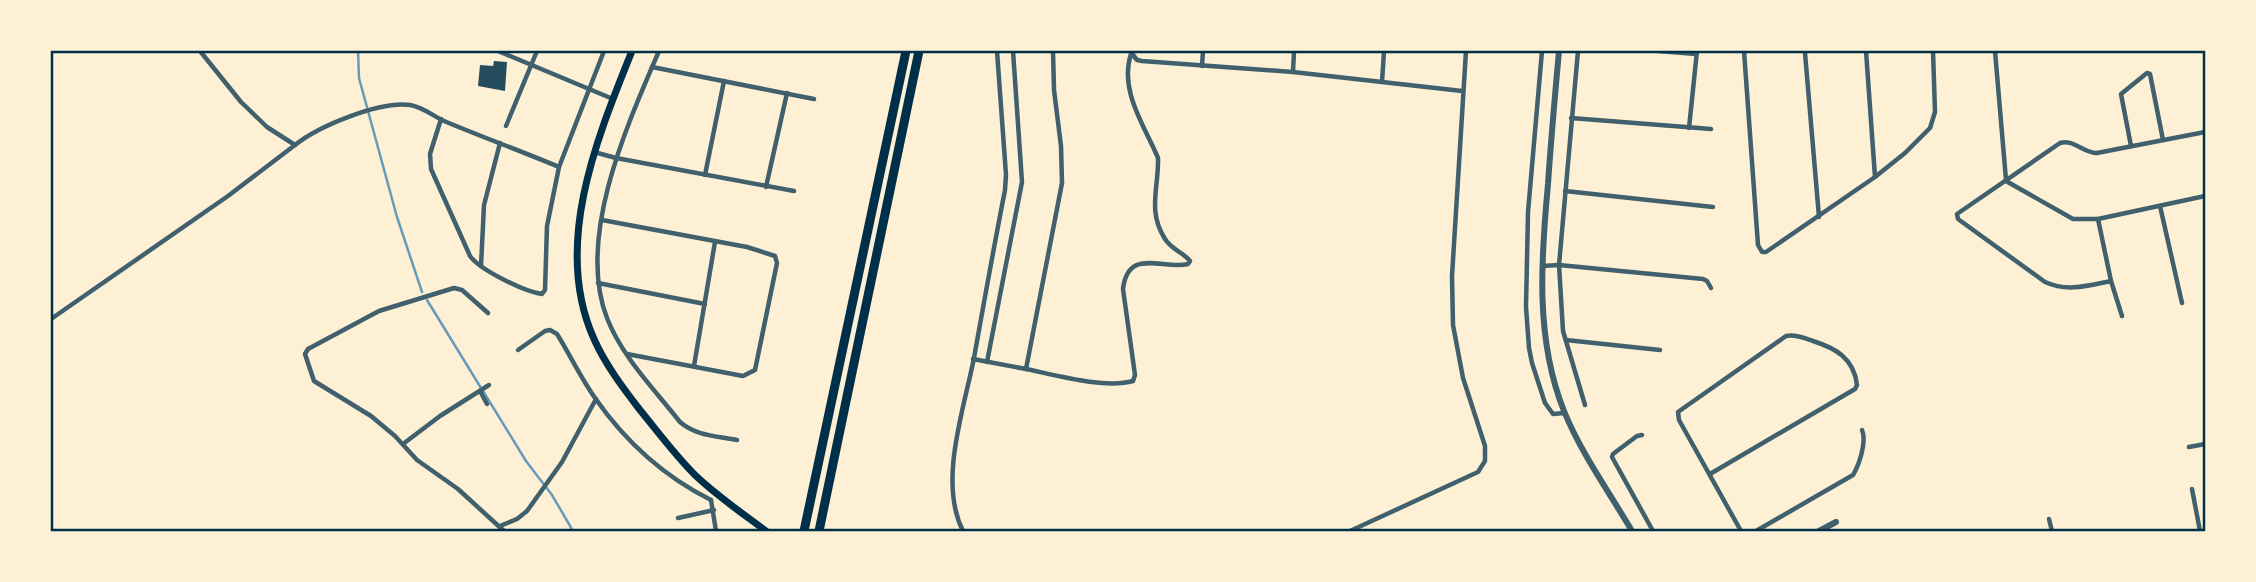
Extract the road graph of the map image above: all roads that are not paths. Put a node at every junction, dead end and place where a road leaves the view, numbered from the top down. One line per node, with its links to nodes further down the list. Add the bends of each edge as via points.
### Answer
1 (201, 51): 46 (street, via 241,102)
2 (498, 51): 27 (street)
3 (537, 51): 27 (street)
4 (604, 51): 33 (street)
5 (632, 51): 36 (main road)
6 (659, 51): 29 (street)
7 (906, 51): 106 (highway)
8 (919, 51): 102 (highway)
9 (997, 51): 79 (street, via 1005,190)
10 (1013, 51): 80 (street, via 1022,182)
11 (1053, 51): 82 (street, via 1062,184)
12 (1203, 51): 28 (street)
13 (1294, 51): 30 (street)
14 (1384, 51): 32 (street)
15 (1466, 51): 34 (street)
16 (1542, 51): 88 (street, via 1528,212 1528,334 1545,403 1553,414)
17 (1559, 51): 64 (street)
18 (1578, 51): 38 (street)
19 (1659, 51): 25 (street)
20 (1744, 51): 60 (street, via 1758,245 1762,252 1771,250)
21 (1866, 51): 52 (street)
22 (1933, 51): 52 (street, via 1933,123)
23 (1996, 51): 53 (street)
24 (1130, 52): 28 (street, via 1142,61); 82 (street, via 1130,91 1158,158 1154,199 1158,223 1166,242 1190,261 1178,266 1142,263 1124,280 1133,382 1092,382)
25 (1697, 52): 41 (street)
26 (1805, 53): 60 (street)
27 (532, 64): 33 (street); 40 (street)
28 (1202, 66): 30 (street)
29 (652, 67): 31 (street); 49 (street)
30 (1293, 72): 32 (street)
31 (724, 81): 35 (street); 51 (street)
32 (1382, 82): 34 (street)
33 (589, 88): 36 (street); 50 (street)
34 (1462, 91): 108 (street, via 1453,325 1485,461 1478,472)
35 (787, 93): 37 (street); 54 (street)
36 (613, 99): 48 (main road)
37 (814, 99)
38 (1572, 118): 41 (street); 56 (street)
39 (441, 120): 45 (street); 46 (street, via 405,104 380,108 312,132); 66 (street, via 429,161 467,250)
40 (506, 127)
41 (1689, 128): 42 (street)
42 (1711, 129)
43 (2205, 132): 44 (street)
44 (2163, 140): 47 (street); 47 (street, via 2147,73 2121,94)
45 (500, 143): 50 (street); 66 (street, via 483,213)
46 (295, 145): 74 (street)
47 (2131, 146): 53 (street, via 2091,153 2065,142)
48 (594, 152): 49 (street); 97 (main road, via 579,238 578,271 585,316 603,356 632,400)
49 (616, 158): 51 (street); 62 (street)
50 (559, 167): 66 (street, via 547,226 544,293 537,294)
51 (705, 175): 54 (street)
52 (1875, 177): 60 (street)
53 (2006, 181): 61 (street, via 2073,219); 67 (street, via 1957,214 1958,219 2057,287 2071,289)
54 (766, 187): 55 (street)
55 (794, 191)
56 (1565, 191): 59 (street); 65 (street)
57 (2205, 196): 58 (street)
58 (2160, 206): 61 (street); 70 (street)
59 (1713, 207)
60 (1819, 217)
61 (2098, 219): 67 (street)
62 (602, 220): 63 (street); 68 (street)
63 (715, 242): 71 (street); 81 (street, via 775,256 777,263 755,370 743,376)
64 (1542, 265): 65 (street); 88 (street, via 1548,354)
65 (1559, 265): 69 (street, via 1703,279); 75 (street)
66 (481, 267)
67 (2110, 281): 73 (street)
68 (598, 283): 71 (street); 78 (street, via 607,317)
69 (1711, 288)
70 (2182, 303)
71 (705, 304): 81 (street)
72 (488, 313): 92 (street, via 454,288 379,311 305,351 313,381 371,416)
73 (2122, 316)
74 (51, 319)
75 (1566, 341): 77 (street); 87 (street)
76 (518, 350): 85 (street, via 545,331 554,332)
77 (1660, 350)
78 (626, 353): 81 (street); 91 (street, via 688,429)
79 (974, 359): 80 (street); 107 (street, via 953,468 954,502)
80 (987, 362): 82 (street)
81 (694, 366)
82 (1026, 369)
83 (489, 385): 84 (street)
84 (480, 391): 86 (street); 92 (street)
85 (596, 399): 97 (street, via 656,466 684,486); 103 (street, via 548,481 522,516)
86 (487, 404)
87 (1585, 405)
88 (1564, 413): 109 (street)
89 (1862, 430): 112 (street, via 1853,475)
90 (1642, 435): 110 (street, via 1612,457)
91 (737, 440)
92 (403, 444): 103 (street)
93 (2205, 444): 94 (street)
94 (2189, 447)
95 (1710, 474): 95 (street, via 1854,389 1857,385 1851,368 1841,353 1799,336 1786,336 1680,409 1679,420); 111 (street)
96 (2192, 489): 115 (street)
97 (714, 497): 98 (street); 105 (main road)
98 (713, 510): 99 (street); 104 (street)
99 (678, 518)
100 (2049, 519): 114 (street)
101 (1836, 522): 113 (street)
102 (819, 528)
103 (502, 529)
104 (716, 531)
105 (766, 531)
106 (804, 531)
107 (963, 531)
108 (1350, 531)
109 (1632, 531)
110 (1653, 531)
111 (1741, 531)
112 (1756, 531)
113 (1819, 531)
114 (2052, 531)
115 (2200, 531)

